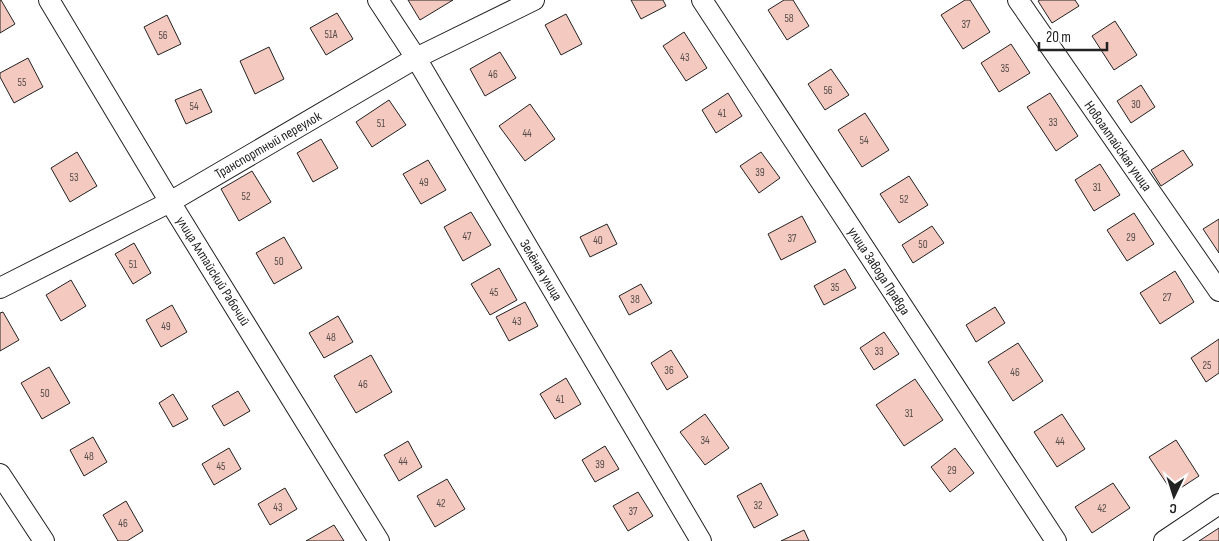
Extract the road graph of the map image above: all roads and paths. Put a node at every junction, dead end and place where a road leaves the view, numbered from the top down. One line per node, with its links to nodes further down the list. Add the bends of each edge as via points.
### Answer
1 (49, 0): 7 (street, улица Алтайский Рабочий)
2 (378, 0): 6 (street, Зелёная улица)
3 (534, 0): 6 (street, Транспортный переулок)
4 (702, 0): 15 (street, улица Завода Правда)
5 (1018, 0): 9 (street, Новоалтайская улица)
6 (416, 58): 7 (street, Транспортный переулок); 14 (street, Зелёная улица)
7 (170, 202): 8 (street, Транспортный переулок); 13 (street, улица Алтайский Рабочий)
8 (0, 288)
9 (1219, 291)
10 (0, 474): 12 (street)
11 (1219, 504): 16 (street)
12 (44, 541)
13 (379, 541)
14 (701, 541)
15 (1056, 541)
16 (1164, 541)

